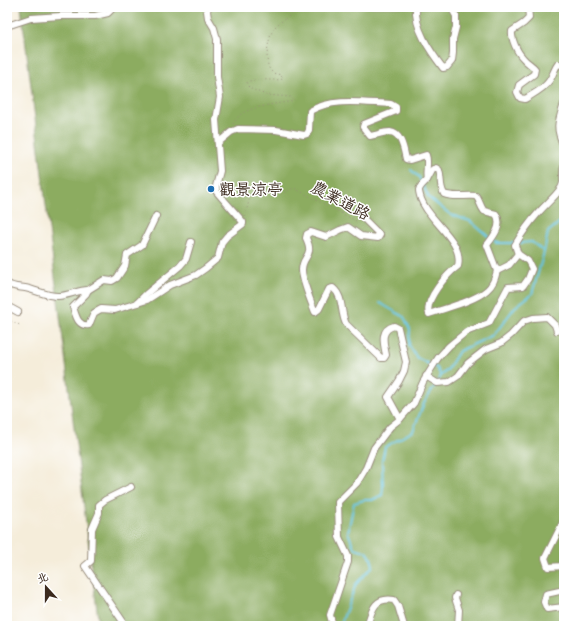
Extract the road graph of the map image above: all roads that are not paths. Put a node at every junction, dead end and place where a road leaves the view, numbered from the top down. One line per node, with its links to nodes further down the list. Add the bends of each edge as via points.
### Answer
1 (114, 7): 6 (lane, via 108,13 95,16 31,18)
2 (208, 7): 9 (lane, via 208,18 217,39 220,97 216,120)
3 (416, 7): 4 (lane, via 415,16 428,48 443,68 452,61 454,53 456,16)
4 (451, 7)
5 (528, 7): 7 (lane, via 528,18 512,31 511,35 519,54 535,70 534,74 519,85 517,92 520,98 525,99 548,84 558,64)
6 (7, 26)
7 (564, 67)
8 (564, 104): 10 (lane, via 557,125)
9 (218, 143): 12 (lane, via 238,129 307,134 310,111 319,106 342,103 391,104 396,107 396,111 364,124 363,127 370,136 391,132 396,135 400,138 406,159 426,155); 20 (lane, via 220,171 216,192 243,224 227,236 222,242 218,258 206,268)
10 (564, 146)
11 (564, 167): 16 (lane, via 564,183 520,236 515,245)
12 (427, 180): 17 (lane, via 436,168 440,170 440,187 444,194 451,197 476,196 484,212 496,214 499,225 487,245); 17 (lane, via 420,188 422,203 453,242 459,260 458,266 449,272 434,292 429,314 487,291 494,282)
13 (156, 216): 19 (lane, via 142,245 127,255 125,266 117,278 112,281 104,280)
14 (364, 222): 25 (lane, via 380,235 378,238 361,236 348,227 326,237 311,232 307,234 309,254 302,270 315,312 329,289 333,288 341,300 346,324 381,358 386,355 382,339 385,332 388,327 398,328 406,362 404,372 388,397)
15 (191, 242): 20 (lane, via 186,259 180,266)
16 (518, 254): 17 (lane, via 509,265); 24 (lane, via 528,261 532,269 523,286 508,287 489,323 466,332 449,346)
17 (497, 271)
18 (7, 283): 19 (lane, via 50,296)
19 (88, 290): 20 (lane, via 73,307 84,326 89,325 94,313 101,309 115,310)
20 (136, 304)
21 (7, 306): 22 (lane)
22 (18, 312)
23 (557, 331): 24 (lane, via 547,317 524,321 511,335 468,363 458,376 449,382 435,382)
24 (426, 376): 25 (lane, via 414,403)
25 (400, 419): 33 (lane, via 390,427 374,448 357,483 338,502 340,538 348,562 330,615)
26 (131, 487): 32 (lane, via 99,505 99,514 92,529 91,561 85,566)
27 (564, 520): 28 (lane, via 545,558 548,567)
28 (564, 566)
29 (564, 590): 31 (lane, via 546,594 544,602 547,609)
30 (456, 595): 36 (lane, via 459,610)
31 (564, 607)
32 (126, 626)
33 (333, 626)
34 (367, 626): 35 (lane, via 374,607 387,599 394,600 398,606)
35 (404, 626)
36 (458, 626)

